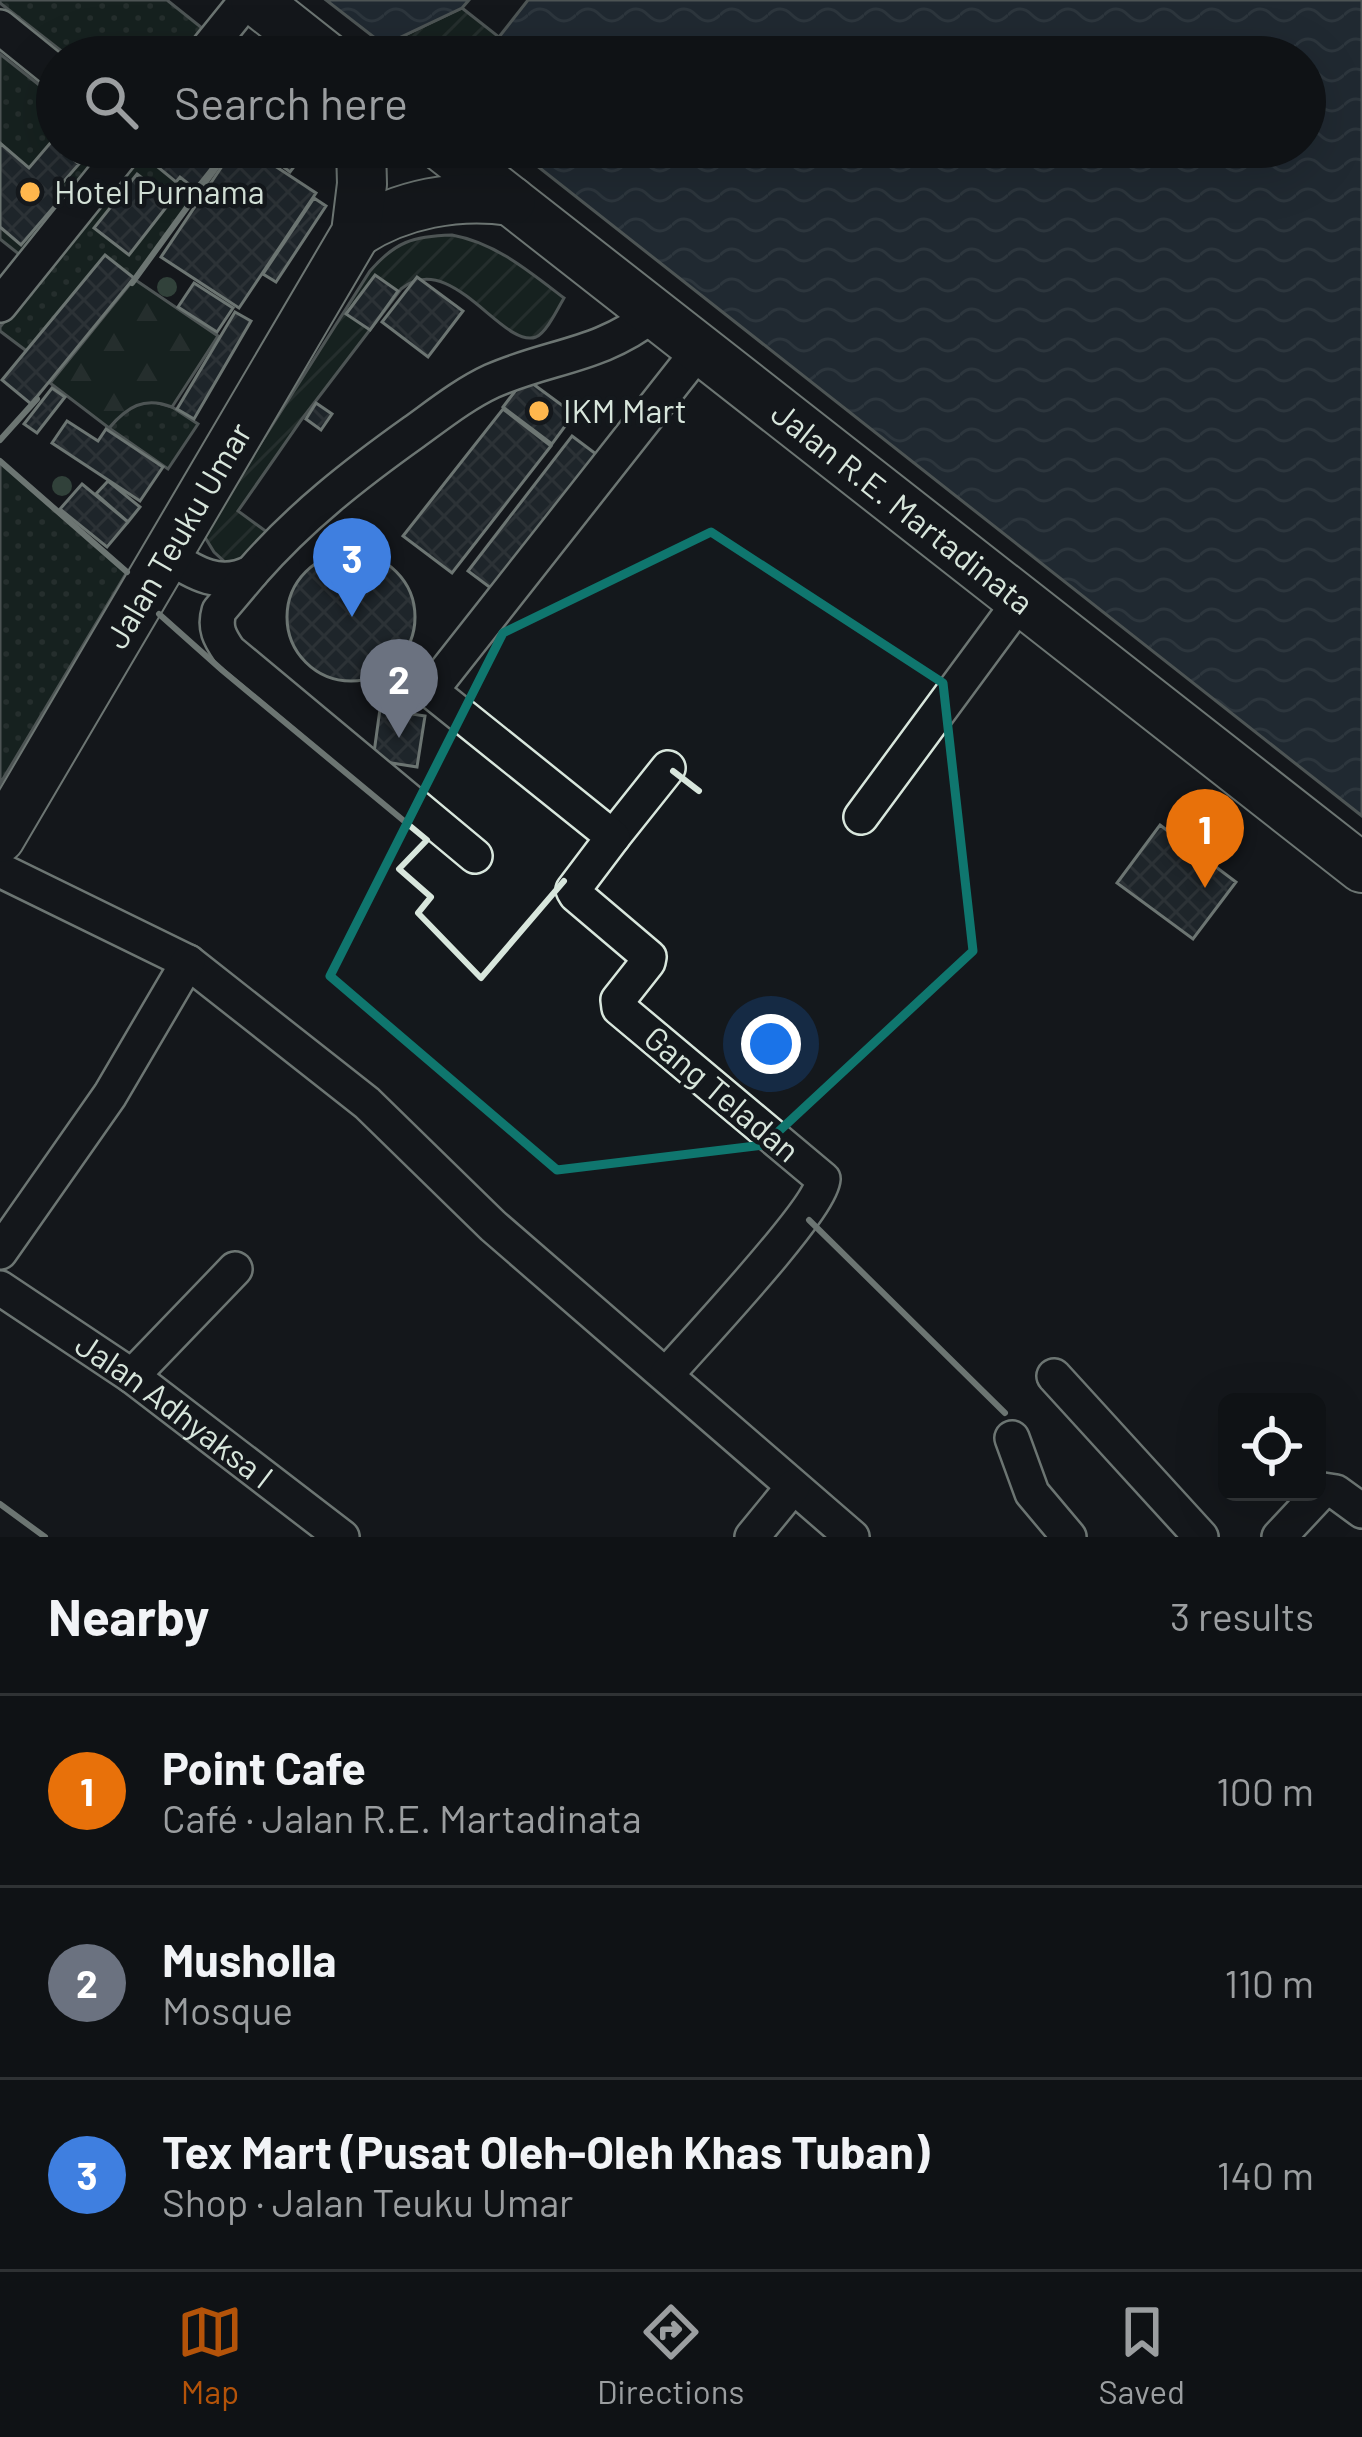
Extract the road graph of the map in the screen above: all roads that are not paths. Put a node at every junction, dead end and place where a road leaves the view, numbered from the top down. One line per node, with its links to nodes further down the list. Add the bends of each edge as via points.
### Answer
1 (251, 0): 3 (street); 4 (highway)
2 (0, 27): 5 (street)
3 (219, 36)
4 (299, 36)
5 (36, 56)
6 (108, 168): 11 (street)
7 (362, 168): 10 (highway, Jalan Teuku Umar)
8 (469, 168): 9 (highway, Jalan R.E. Martadinata)
9 (511, 201): 10 (highway, via 432,203); 12 (highway, Jalan R.E. Martadinata)
10 (356, 233): 14 (highway, Jalan Teuku Umar)
11 (7, 282)
12 (654, 314): 13 (highway, Jalan R.E. Martadinata); 15 (street, via 614,340 495,380 445,410 333,492)
13 (700, 349): 16 (highway, Jalan R.E. Martadinata); 19 (street, via 433,688)
14 (168, 556): 15 (street, via 210,579); 20 (highway, Jalan Teuku Umar)
15 (252, 572): 21 (street, via 219,611 217,630 229,651)
16 (1021, 600): 18 (street); 22 (highway, Jalan R.E. Martadinata)
17 (668, 768): 19 (street)
18 (861, 817)
19 (613, 837): 28 (street, Gang Teladan, via 573,891 649,957 619,1008 824,1181)
20 (0, 838)
21 (475, 856)
22 (1362, 868)
23 (0, 870): 24 (street)
24 (188, 962): 25 (street, via 110,1095); 28 (street, via 367,1103 493,1226)
25 (0, 1252)
26 (235, 1269): 29 (street)
27 (0, 1288): 29 (street, Jalan Adhyaksa I)
28 (667, 1374): 32 (street)
29 (132, 1376): 35 (street, Jalan Adhyaksa I)
30 (1054, 1376): 39 (street)
31 (1012, 1438): 38 (street, via 1032,1493)
32 (793, 1486): 36 (street); 37 (street)
33 (1362, 1511): 34 (street, via 1323,1490)
34 (1282, 1533)
35 (341, 1537)
36 (752, 1537)
37 (851, 1537)
38 (1069, 1537)
39 (1202, 1537)

